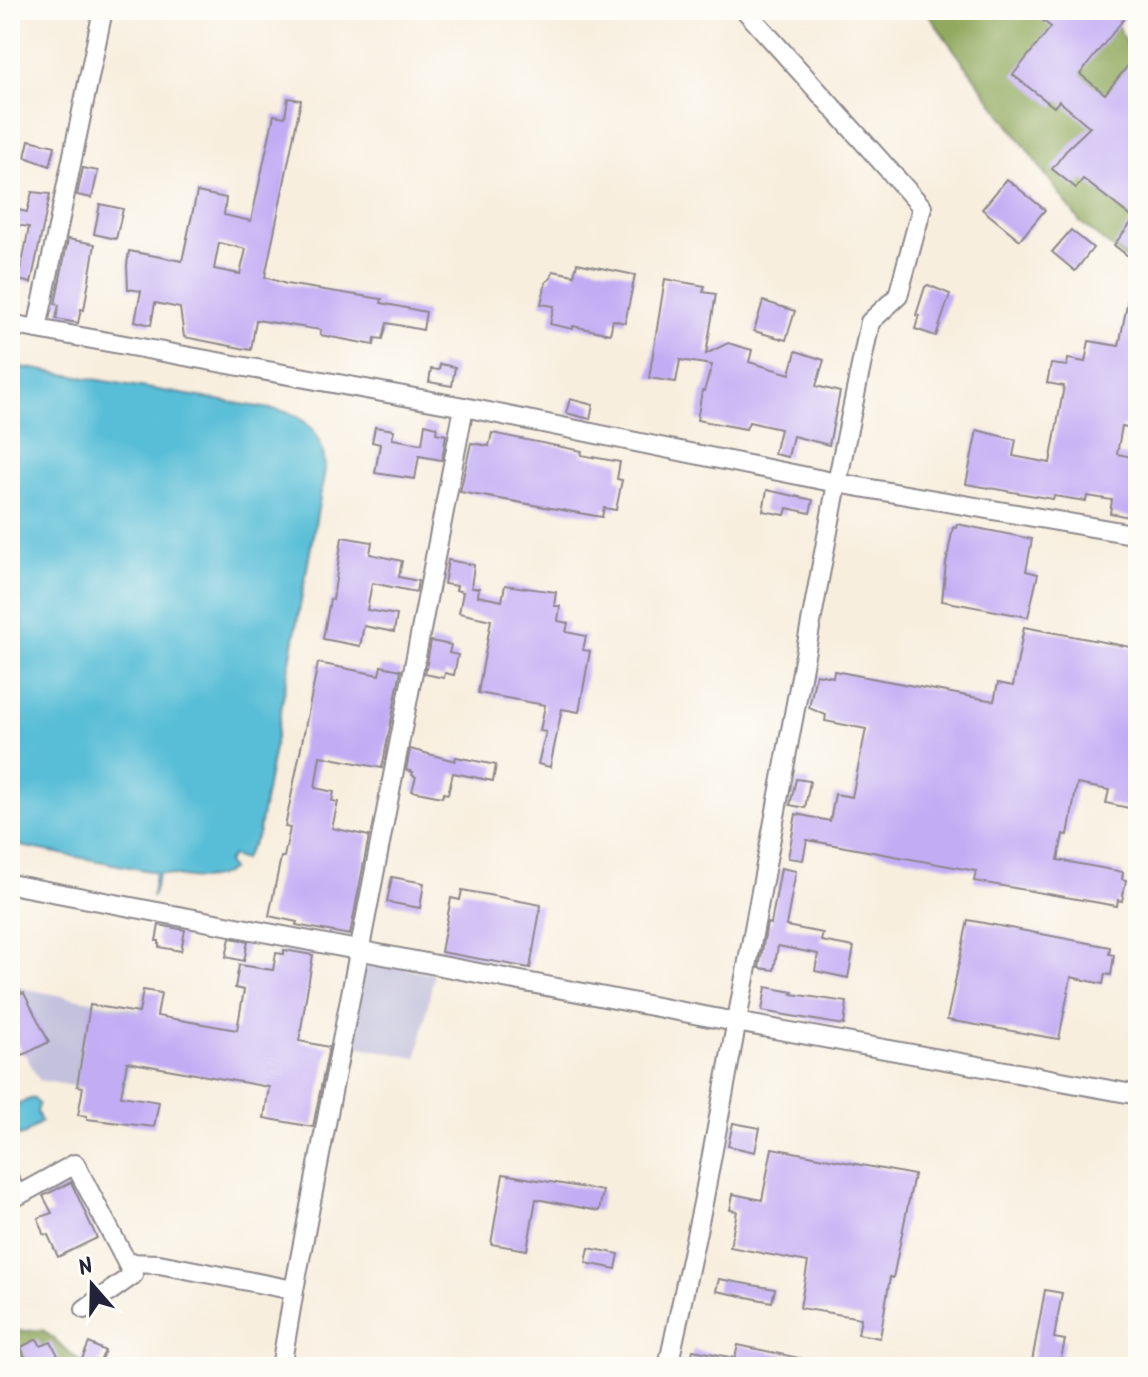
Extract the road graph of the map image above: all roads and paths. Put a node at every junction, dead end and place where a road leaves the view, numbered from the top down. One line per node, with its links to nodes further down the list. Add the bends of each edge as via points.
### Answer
1 (103, 10): 4 (street)
2 (745, 10): 6 (street, via 922,207 898,296 870,322)
3 (10, 324): 4 (street)
4 (37, 329): 5 (street)
5 (464, 407): 6 (street); 9 (street)
6 (837, 483): 7 (street); 10 (street)
7 (1138, 535)
8 (10, 884): 9 (street)
9 (359, 949): 10 (street); 14 (street)
10 (736, 1022): 11 (street); 17 (street)
11 (1138, 1095)
12 (12, 1192): 13 (street, via 75,1164)
13 (127, 1263): 14 (street, via 159,1264); 15 (street, via 133,1275)
14 (294, 1290): 16 (street)
15 (85, 1309)
16 (281, 1367)
17 (668, 1367)

